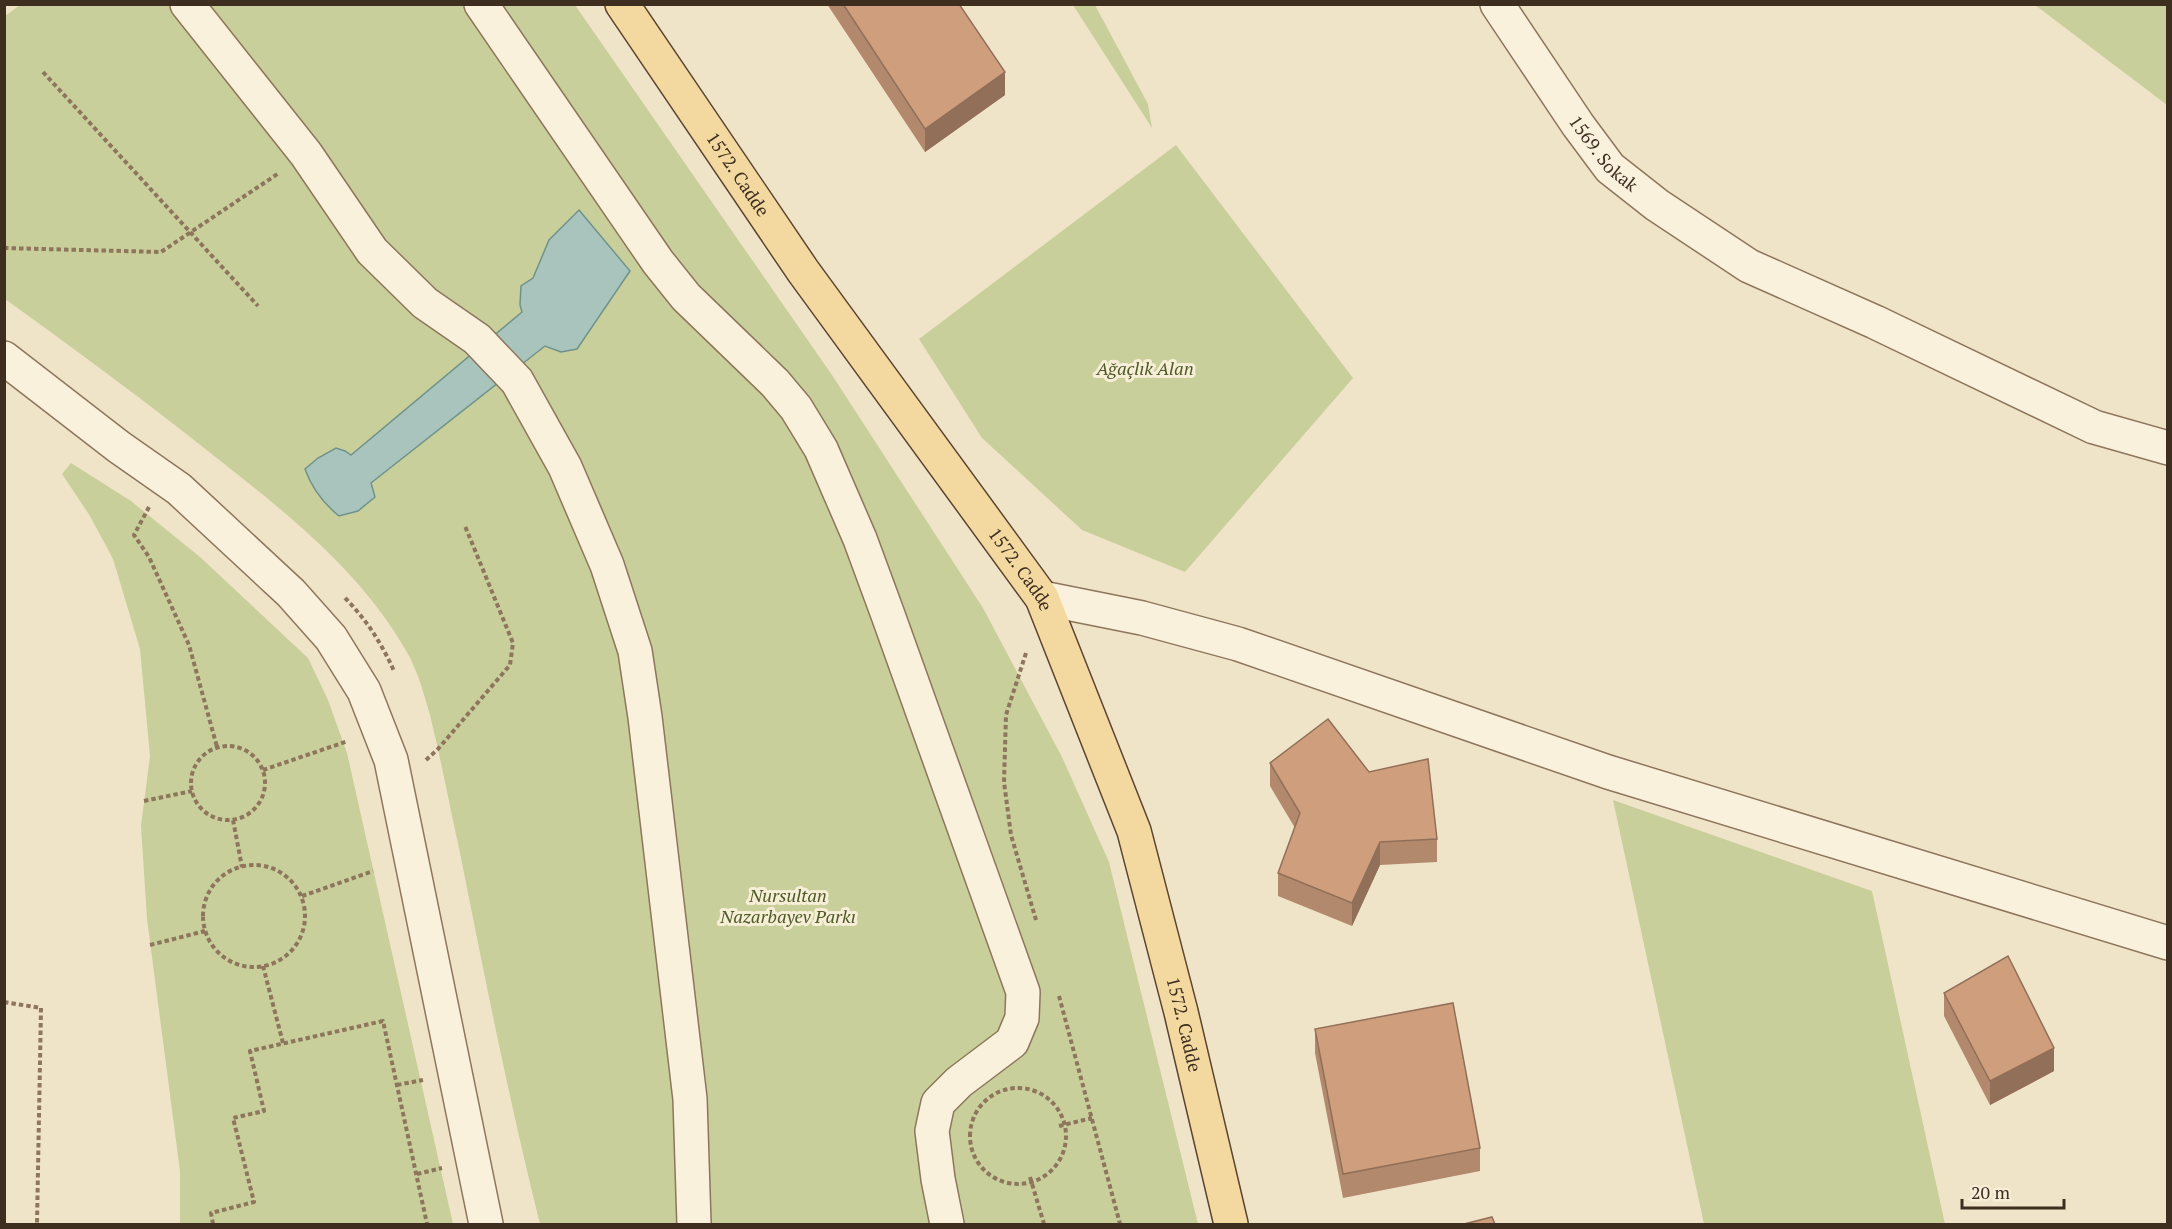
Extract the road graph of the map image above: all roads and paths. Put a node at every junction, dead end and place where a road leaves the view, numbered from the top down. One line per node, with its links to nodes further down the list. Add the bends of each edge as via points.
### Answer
1 (187, 4): 6 (street)
2 (481, 4): 43 (street, via 658,262 686,297 796,408 821,449 860,539 1023,992 1022,1018 1012,1042 938,1103 932,1131)
3 (622, 4): 14 (main road, 1572. Cadde, via 803,271)
4 (1497, 4): 11 (street, 1569. Sokak, via 1610,168 1657,205 1749,266 2094,428)
5 (43, 72): 7 (path)
6 (306, 154): 7 (path); 42 (street, via 372,251 425,303 477,339 517,381 565,467 611,575 635,651 645,717 690,1099)
7 (190, 233): 8 (path, via 161,252); 9 (path)
8 (4, 248)
9 (258, 306)
10 (4, 358): 12 (street)
11 (2168, 448)
12 (164, 478): 15 (street, via 291,593 331,638 364,691); 16 (path, via 134,535 149,557 189,645)
13 (465, 526): 18 (path, via 513,643 510,665 438,749)
14 (1042, 598): 25 (path, via 1006,715 1004,782 1011,835); 27 (street, via 1142,618 1238,644 1608,772); 46 (main road, 1572. Cadde, via 1134,831)
15 (379, 731): 17 (path); 18 (street)
16 (217, 747): 17 (path, via 250,753); 19 (path, via 207,752 193,769)
17 (263, 770): 21 (path, via 265,781 260,802 253,811)
18 (397, 787): 41 (street)
19 (192, 791): 20 (path); 21 (path, via 202,810 212,817)
20 (144, 801)
21 (233, 820): 22 (path)
22 (242, 867): 24 (path, via 271,868 294,884); 26 (path, via 214,884 206,898)
23 (374, 871): 24 (path)
24 (302, 896): 29 (path, via 304,926 299,940 278,962)
25 (1037, 924)
26 (205, 931): 28 (path); 29 (path, via 222,956 248,967)
27 (2168, 944)
28 (150, 945)
29 (264, 966): 32 (path)
30 (1057, 991): 33 (path)
31 (4, 1002): 38 (path, via 41,1008)
32 (283, 1043): 39 (path, via 250,1051 264,1111 233,1119 254,1202 210,1213); 40 (path, via 383,1021)
33 (1092, 1118): 34 (path); 45 (path)
34 (1065, 1125): 35 (path); 37 (path, via 1062,1156 1052,1170); 37 (path, via 1049,1099 1021,1088 991,1095 972,1119 971,1151 979,1165 1007,1183)
35 (1059, 1126)
36 (1030, 1177): 37 (path)
37 (1032, 1182): 44 (path)
38 (37, 1224)
39 (213, 1224)
40 (427, 1224)
41 (486, 1224)
42 (694, 1224)
43 (947, 1224)
44 (1044, 1224)
45 (1120, 1224)
46 (1231, 1224)

